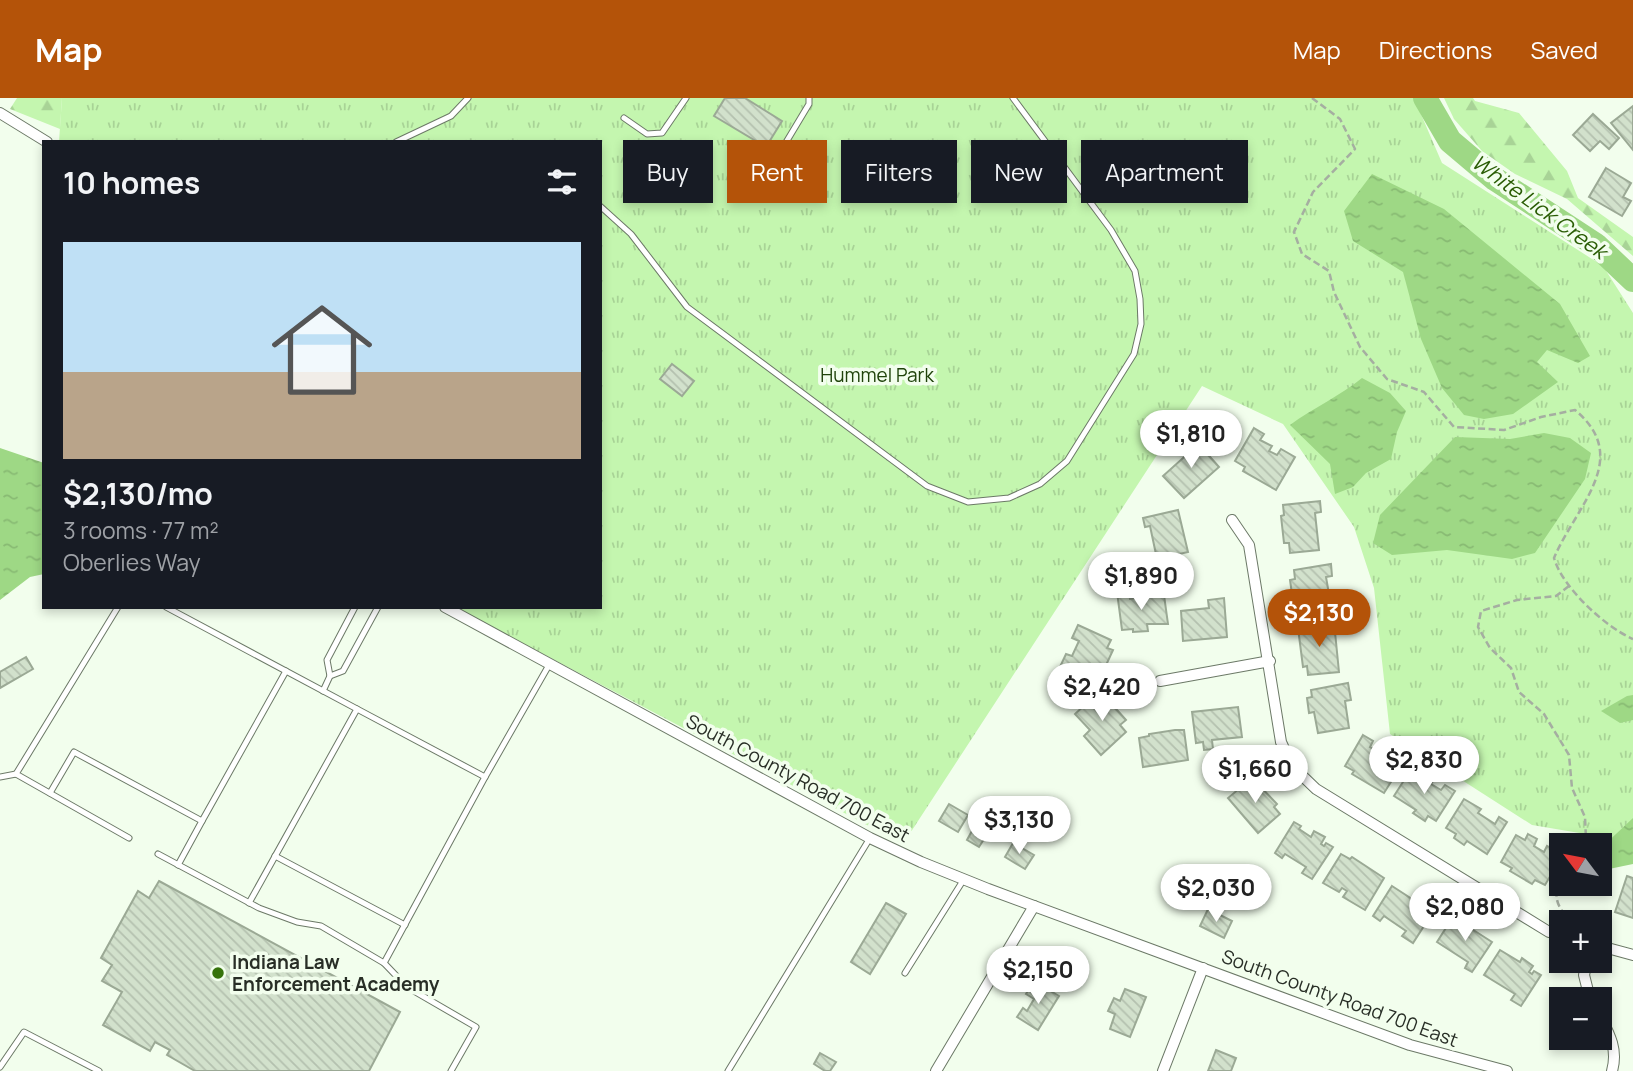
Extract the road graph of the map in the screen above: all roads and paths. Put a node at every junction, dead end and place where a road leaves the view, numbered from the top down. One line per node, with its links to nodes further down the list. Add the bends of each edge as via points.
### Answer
1 (468, 98): 9 (lane, via 451,116)
2 (686, 98): 7 (lane, via 662,133 647,134)
3 (810, 98): 10 (lane)
4 (1013, 98): 11 (lane, via 1111,230 1135,271 1141,324 1134,354 1067,461 1040,484 1009,498 968,502 927,486 687,307 631,234)
5 (1312, 98): 12 (path, via 1340,118 1355,149 1313,192 1294,232 1302,254 1329,271 1360,347 1387,379 1424,392 1454,427 1504,430 1575,410)
6 (0, 113): 8 (street)
7 (624, 118)
8 (44, 140)
9 (400, 140)
10 (787, 140)
11 (602, 208)
12 (1597, 426)
13 (1594, 496): 15 (path, via 1554,558)
14 (1232, 520): 22 (street, via 1249,545)
15 (1570, 586): 21 (path, via 1594,613); 34 (path, via 1556,596 1517,600 1481,611 1478,627 1490,648 1511,668 1519,692 1544,714 1569,755 1572,788 1585,817)
16 (117, 609): 29 (lane)
17 (170, 609): 24 (lane)
18 (354, 609): 25 (lane, via 327,660)
19 (377, 609): 25 (lane, via 343,671)
20 (449, 609): 23 (street, South County Road 700 East)
21 (1633, 639)
22 (1270, 661): 26 (street); 44 (street, via 1282,742 1292,766 1315,789)
23 (550, 665): 31 (lane); 36 (street, South County Road 700 East)
24 (286, 671): 27 (lane); 33 (lane)
25 (330, 676): 27 (lane)
26 (1160, 681)
27 (323, 691): 28 (lane)
28 (357, 709): 31 (lane); 38 (lane)
29 (16, 774): 30 (lane); 32 (lane)
30 (0, 777)
31 (485, 777): 43 (lane)
32 (50, 793): 33 (lane, via 74,752); 35 (lane)
33 (202, 821): 39 (lane)
34 (1586, 833)
35 (129, 838)
36 (870, 838): 40 (street, South County Road 700 East); 54 (lane)
37 (158, 854): 39 (lane)
38 (275, 856): 41 (lane); 43 (lane)
39 (178, 865): 41 (lane)
40 (964, 879): 42 (street, South County Road 700 East); 49 (lane)
41 (248, 903): 47 (lane, via 321,926)
42 (1034, 906): 48 (street, South County Road 700 East); 55 (street)
43 (405, 925): 47 (lane)
44 (1549, 932)
45 (1612, 949): 46 (street)
46 (1633, 955)
47 (384, 963): 53 (lane, via 407,987 475,1027)
48 (1203, 968): 56 (street); 57 (street, South County Road 700 East, via 1410,1045)
49 (905, 973)
50 (1612, 1041): 58 (street, via 1616,1056)
51 (0, 1068): 52 (lane, via 24,1032)
52 (99, 1071)
53 (451, 1071)
54 (728, 1071)
55 (936, 1071)
56 (1163, 1071)
57 (1507, 1071)
58 (1612, 1071)

